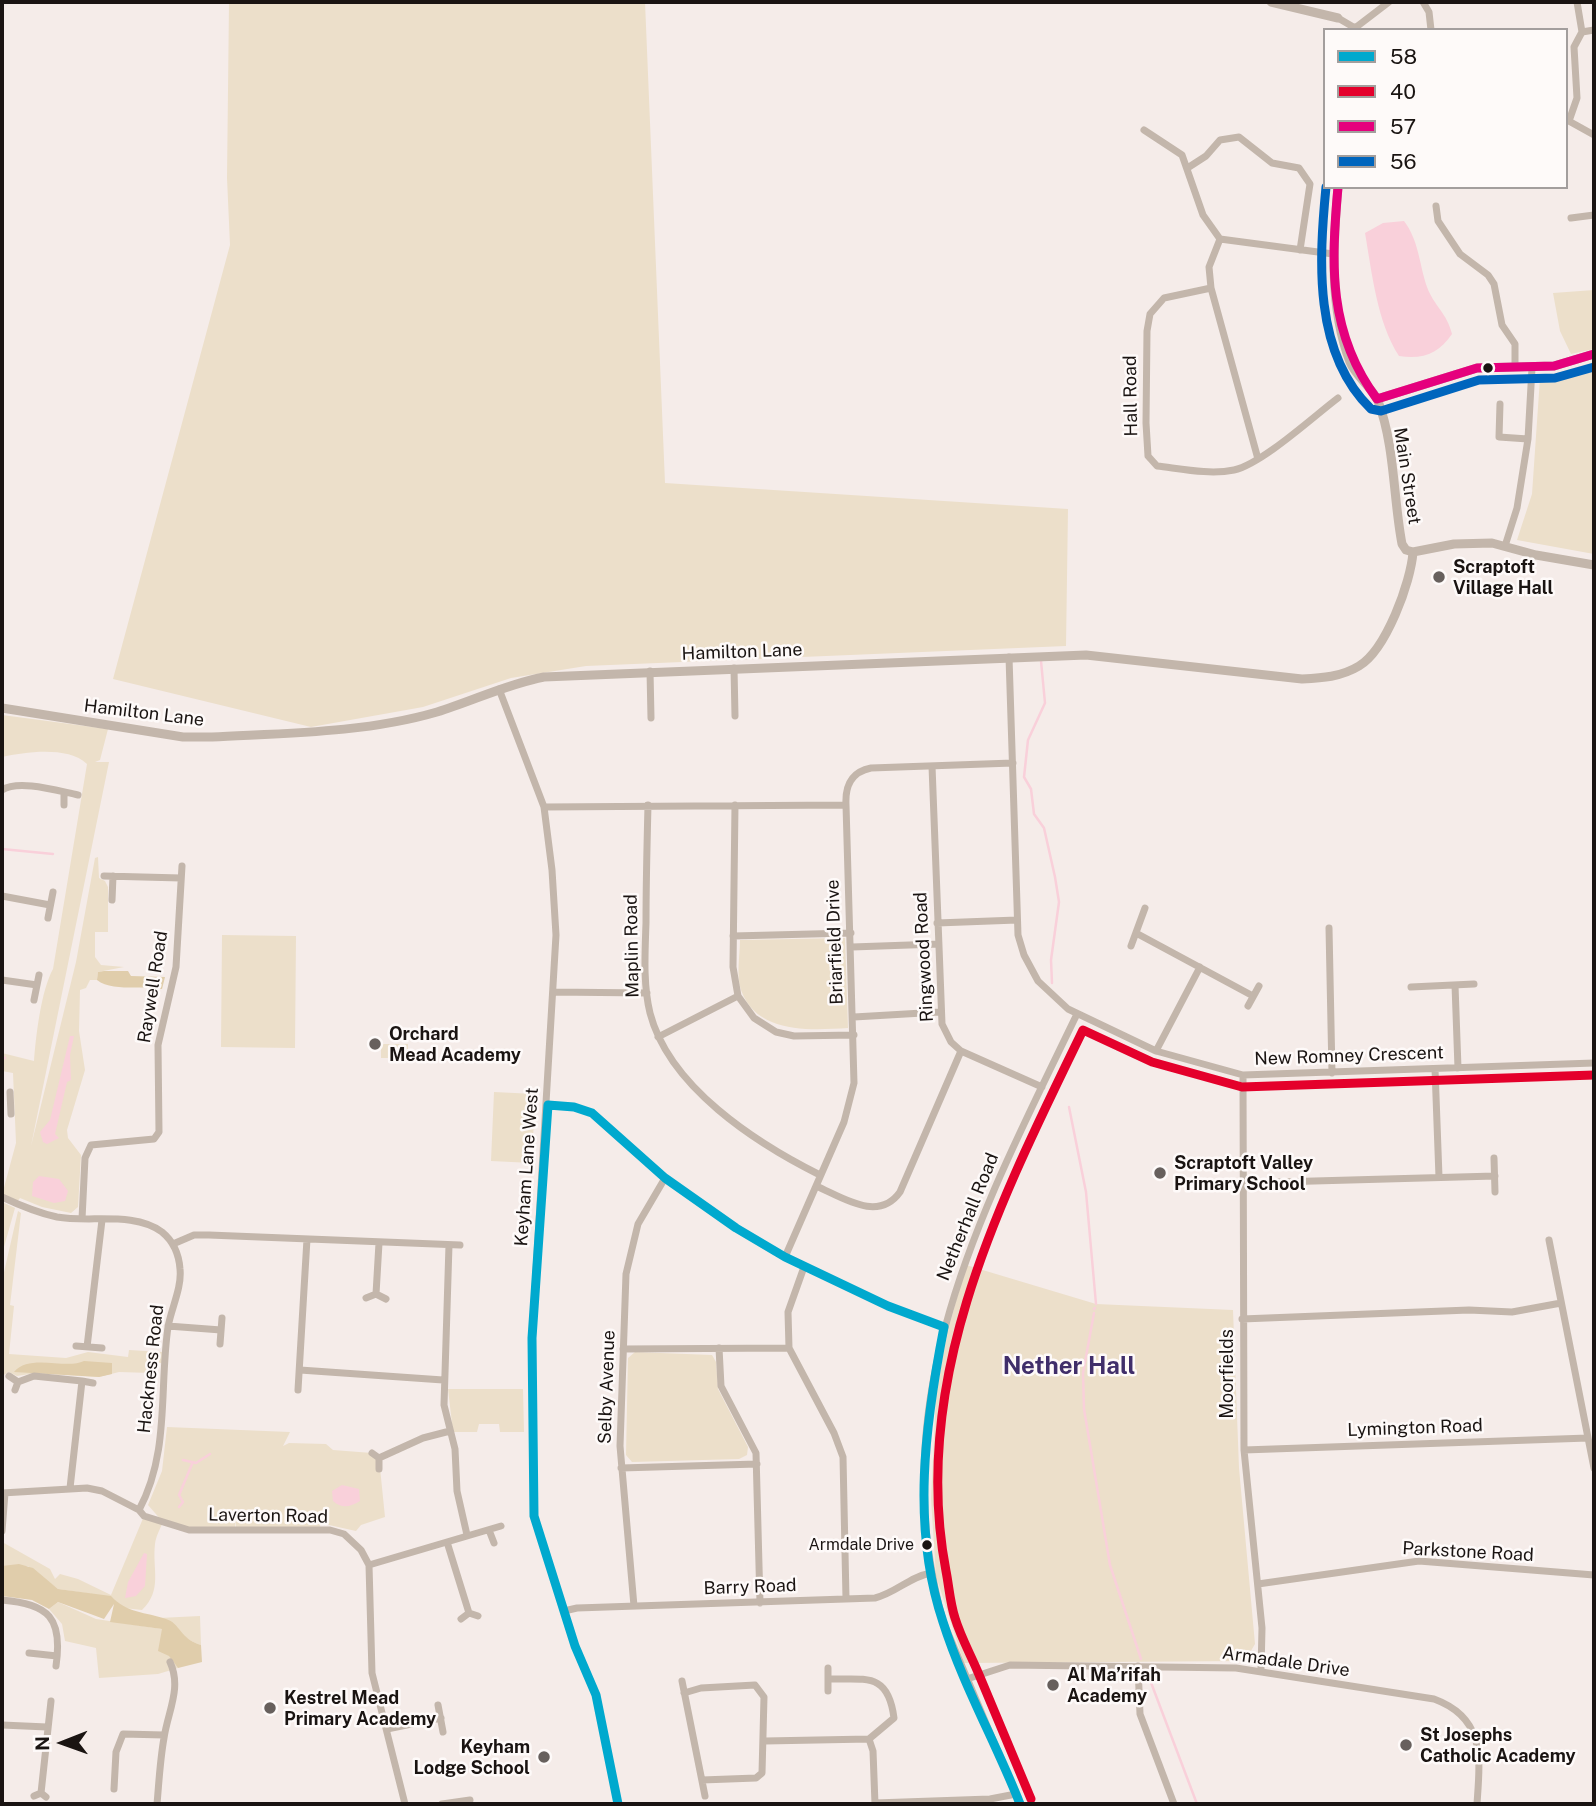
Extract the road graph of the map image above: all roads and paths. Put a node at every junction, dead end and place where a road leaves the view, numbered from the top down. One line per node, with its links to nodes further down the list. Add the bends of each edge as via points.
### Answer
1 (1271, 2): 5 (street)
2 (1389, 2): 7 (street)
3 (1423, 2): 8 (street)
4 (1577, 2): 10 (street)
5 (1338, 18): 6 (street)
6 (1354, 28)
7 (1357, 28)
8 (1431, 28)
9 (1594, 30): 10 (street)
10 (1582, 32): 11 (street, via 1574,47 1577,98)
11 (1568, 120): 13 (street)
12 (1144, 130): 14 (street, via 1182,155)
13 (1594, 135)
14 (1189, 167): 19 (street, via 1203,215); 20 (street, via 1220,139 1239,137 1272,163 1299,168 1310,184)
15 (1338, 189): 21 (street)
16 (1436, 206): 24 (street, via 1438,221 1460,254 1494,284 1502,325 1515,345)
17 (1594, 215): 18 (street)
18 (1571, 218)
19 (1220, 239): 20 (street); 22 (street, via 1209,267)
20 (1300, 250): 21 (street)
21 (1333, 254): 27 (street, via 1350,362)
22 (1211, 288): 30 (street); 30 (street, Hall Road, via 1164,298 1150,314 1146,370 1149,456 1157,466 1194,471 1235,470)
23 (1594, 354): 25 (street)
24 (1515, 367): 25 (street); 27 (street, via 1477,368)
25 (1532, 368): 29 (street)
26 (1338, 398): 30 (street, Hall Road)
27 (1377, 399): 32 (street, Main Street, via 1402,544)
28 (1500, 404): 29 (street, via 1499,436)
29 (1528, 439): 31 (street, via 1517,508)
30 (1258, 459)
31 (1505, 545): 32 (street, via 1454,544); 33 (street)
32 (1413, 552): 34 (street, Hamilton Lane, via 1404,590 1378,649 1360,666 1332,678 1302,680 1098,656)
33 (1594, 565)
34 (1009, 657): 35 (street, Hamilton Lane); 41 (street, New Romney Crescent)
35 (734, 668): 36 (street, Hamilton Lane); 39 (street)
36 (650, 671): 37 (street, Hamilton Lane, via 544,677); 40 (street)
37 (499, 689): 38 (street, Hamilton Lane, via 437,712 387,723 212,737 183,737); 50 (street, Keyham Lane West)
38 (2, 708)
39 (735, 716)
40 (651, 718)
41 (1013, 763): 42 (street, Briarfield Drive); 61 (street, New Romney Crescent)
42 (932, 766): 49 (street, Briarfield Drive, via 862,770 849,782); 62 (street, Ringwood Road)
43 (2, 790): 44 (street, via 9,786)
44 (65, 792): 45 (street); 46 (street)
45 (78, 795)
46 (64, 805)
47 (648, 805): 48 (street); 50 (street); 79 (street, Maplin Road)
48 (735, 805): 49 (street); 66 (street)
49 (846, 805): 64 (street, Briarfield Drive)
50 (544, 807): 78 (street, Keyham Lane West, via 556,935)
51 (182, 866): 54 (street, Raywell Road)
52 (104, 876): 53 (street)
53 (113, 876): 54 (street); 57 (street)
54 (181, 878): 110 (street, Raywell Road, via 176,967 158,1045 159,1132 154,1139 92,1145 85,1158)
55 (53, 891): 58 (street)
56 (2, 896): 58 (street)
57 (112, 900)
58 (50, 905): 60 (street)
59 (1145, 908): 65 (street)
60 (48, 918)
61 (1017, 920): 62 (street); 85 (street, New Romney Crescent, via 1020,945 1033,973 1052,997)
62 (937, 923): 67 (street, Ringwood Road)
63 (1329, 928): 94 (street)
64 (851, 933): 66 (street); 69 (street, Briarfield Drive)
65 (1136, 933): 68 (street); 70 (street)
66 (733, 936): 80 (street)
67 (938, 944): 69 (street); 84 (street, Ringwood Road)
68 (1131, 946)
69 (852, 947): 86 (street, Briarfield Drive)
70 (1200, 967): 81 (street); 90 (street)
71 (38, 975): 74 (street)
72 (2, 980): 74 (street)
73 (1475, 984): 75 (street)
74 (37, 985): 82 (street)
75 (1455, 985): 77 (street); 92 (street)
76 (1259, 986): 81 (street)
77 (1411, 988)
78 (554, 992): 79 (street); 99 (street, Keyham Lane West)
79 (647, 993): 88 (street, Maplin Road)
80 (738, 996): 87 (street, via 754,1018 776,1032 803,1037); 88 (street)
81 (1254, 996): 83 (street)
82 (34, 1000)
83 (1248, 1006)
84 (940, 1012): 86 (street); 89 (street, Ringwood Road, via 947,1036)
85 (1077, 1014): 90 (street, New Romney Crescent); 96 (street, Netherhall Road)
86 (854, 1017): 87 (street, Briarfield Drive)
87 (855, 1035): 102 (street, Briarfield Drive, via 851,1097)
88 (658, 1037): 102 (street, Maplin Road, via 674,1065 699,1093 762,1140)
89 (961, 1051): 96 (street); 107 (street, via 900,1192 892,1201 866,1208)
90 (1156, 1051): 95 (street, New Romney Crescent)
91 (1594, 1063): 92 (street, New Romney Crescent)
92 (1458, 1068): 93 (street, New Romney Crescent)
93 (1435, 1069): 94 (street, New Romney Crescent); 104 (street)
94 (1332, 1073): 95 (street, New Romney Crescent)
95 (1243, 1075): 106 (street, Moorfields)
96 (1042, 1087): 127 (street, Netherhall Road, via 972,1238)
97 (10, 1092): 98 (street)
98 (6, 1103): 100 (street)
99 (548, 1105): 105 (street, via 592,1113); 166 (street, Keyham Lane West, via 532,1338 534,1516)
100 (11, 1114)
101 (1494, 1158): 103 (street)
102 (820, 1175): 107 (street, Briarfield Drive)
103 (1495, 1175): 104 (street); 108 (street)
104 (1439, 1177): 106 (street)
105 (665, 1178): 118 (street); 135 (street, Selby Avenue, via 643,1212 630,1248)
106 (1242, 1183): 125 (street, Moorfields)
107 (816, 1186): 118 (street, Briarfield Drive)
108 (1495, 1192)
109 (2, 1197): 110 (street, via 47,1215)
110 (82, 1219): 111 (street)
111 (102, 1220): 115 (street, via 143,1223); 131 (street)
112 (307, 1239): 114 (street); 115 (street, via 194,1235); 136 (street)
113 (1549, 1240): 123 (street)
114 (379, 1243): 116 (street); 120 (street)
115 (173, 1244): 126 (street, Hackness Road, via 180,1272)
116 (449, 1245): 117 (street); 138 (street)
117 (460, 1245)
118 (785, 1257): 119 (street)
119 (804, 1267): 127 (street); 134 (street, via 788,1312)
120 (376, 1294): 121 (street); 122 (street)
121 (366, 1298)
122 (386, 1298)
123 (1561, 1303): 125 (street, via 1512,1312); 143 (street)
124 (222, 1318): 128 (street)
125 (1242, 1319): 144 (street, Moorfields)
126 (168, 1326): 128 (street); 151 (street, Hackness Road, via 159,1448 152,1484)
127 (944, 1327): 159 (street, Netherhall Road, via 926,1439)
128 (221, 1330): 129 (street)
129 (220, 1344)
130 (76, 1346): 131 (street)
131 (87, 1347): 132 (street)
132 (102, 1348)
133 (719, 1348): 134 (street); 135 (street); 145 (street, via 721,1386 752,1441)
134 (789, 1348): 162 (street, via 843,1457)
135 (623, 1349): 146 (street, Selby Avenue)
136 (300, 1370): 138 (street); 141 (street)
137 (9, 1376): 139 (street, via 16,1386 34,1376)
138 (443, 1380): 142 (street)
139 (82, 1381): 140 (street); 149 (street)
140 (93, 1383)
141 (298, 1390)
142 (450, 1431): 148 (street, via 376,1455); 155 (street, via 456,1449 459,1510)
143 (1588, 1438): 144 (street, Lymington Road); 147 (street)
144 (1244, 1450): 161 (street, Moorfields)
145 (757, 1464): 146 (street); 164 (street)
146 (621, 1468): 165 (street, Selby Avenue)
147 (1594, 1468)
148 (379, 1469)
149 (70, 1488): 150 (street, Laverton Road); 151 (street, Laverton Road, via 102,1491)
150 (3, 1493): 154 (street)
151 (139, 1510): 158 (street, Laverton Road, via 144,1516 189,1530 330,1530 344,1534)
152 (501, 1526): 153 (street)
153 (489, 1530): 155 (street); 157 (street)
154 (2, 1531)
155 (467, 1535): 156 (street)
156 (447, 1542): 158 (street); 167 (street)
157 (494, 1543)
158 (369, 1565): 187 (street, via 372,1673)
159 (931, 1573): 162 (street, Barry Road, via 912,1577 880,1597); 178 (street, Netherhall Road, via 943,1621)
160 (1594, 1575): 161 (street, Parkstone Road, via 1419,1562)
161 (1258, 1584): 176 (street, Moorfields)
162 (846, 1599): 164 (street, Barry Road)
163 (2, 1600): 171 (street, via 30,1604 49,1616 59,1636)
164 (761, 1603): 165 (street, Barry Road)
165 (634, 1606): 166 (street, Barry Road)
166 (564, 1611): 202 (street, Keyham Lane West, via 596,1695)
167 (469, 1613): 168 (street); 169 (street)
168 (478, 1616)
169 (461, 1619)
170 (29, 1653): 171 (street)
171 (57, 1656): 173 (street)
172 (170, 1662): 189 (street, via 176,1675)
173 (56, 1666)
174 (1138, 1666): 176 (street, Armadale Drive); 178 (street, Armadale Drive, via 1010,1665); 205 (street, via 1140,1714)
175 (828, 1668): 177 (street)
176 (1261, 1671): 206 (street, Armadale Drive, via 1427,1698 1452,1708 1466,1721 1478,1745)
177 (828, 1679): 180 (street); 190 (street, via 881,1684 894,1718)
178 (967, 1679): 194 (street, Netherhall Road)
179 (682, 1681): 181 (street)
180 (828, 1691)
181 (684, 1693): 191 (street, via 701,1688 758,1687 764,1697); 192 (street)
182 (51, 1701): 186 (street)
183 (438, 1705): 184 (street)
184 (441, 1718): 187 (street); 188 (street)
185 (2, 1725): 186 (street)
186 (47, 1727): 195 (street)
187 (387, 1729): 200 (street)
188 (443, 1732)
189 (164, 1735): 193 (street, via 122,1734); 199 (street)
190 (869, 1739): 191 (street); 203 (street)
191 (765, 1741): 192 (street, via 763,1770 756,1778)
192 (702, 1780): 196 (street)
193 (114, 1789)
194 (1016, 1794): 203 (street); 204 (street, Netherhall Road)
195 (40, 1795)
196 (705, 1796)
197 (470, 1800): 198 (street)
198 (457, 1803): 201 (street)
199 (157, 1804)
200 (405, 1804)
201 (442, 1804)
202 (618, 1804)
203 (875, 1804)
204 (1020, 1804)
205 (1174, 1804)
206 (1476, 1804)

